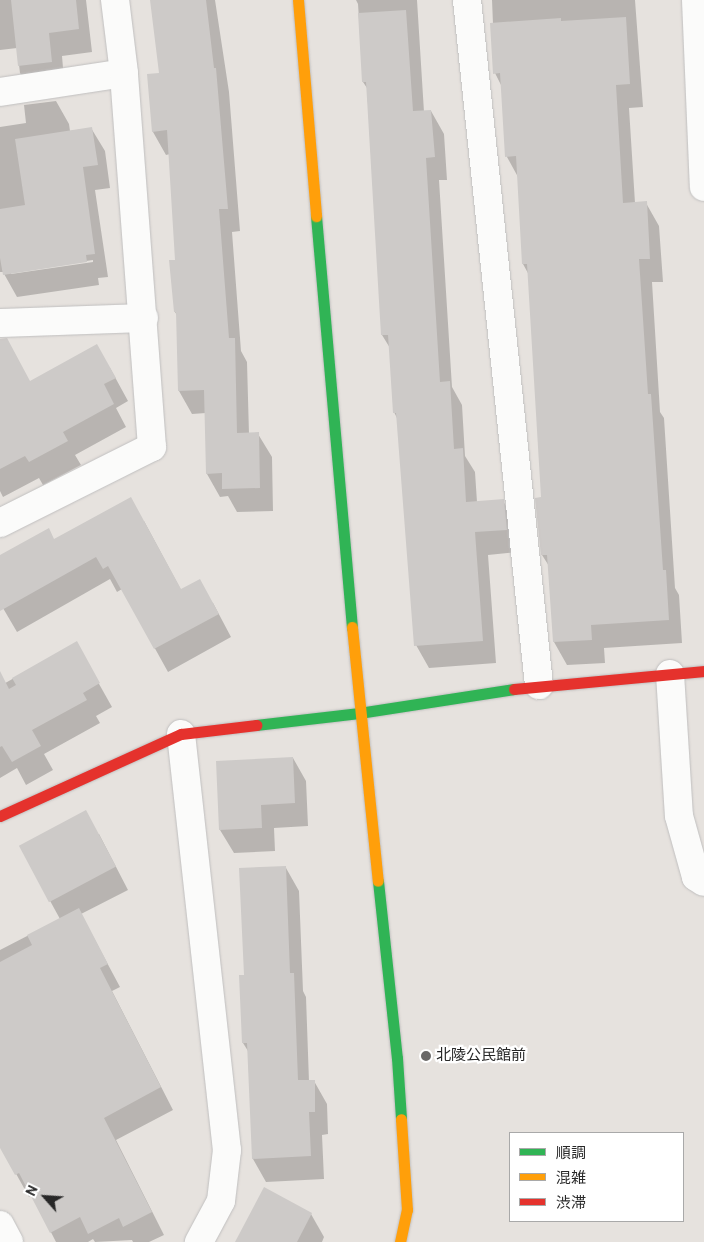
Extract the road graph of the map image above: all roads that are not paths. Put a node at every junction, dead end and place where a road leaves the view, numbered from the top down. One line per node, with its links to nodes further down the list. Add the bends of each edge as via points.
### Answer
1 (115, 0): 5 (street)
2 (298, 0): 15 (street)
3 (467, 0): 14 (street)
4 (696, 0): 7 (street)
5 (124, 73): 6 (street); 9 (street)
6 (0, 92)
7 (702, 99): 8 (street)
8 (704, 187)
9 (144, 318): 10 (street); 11 (street, via 152,446)
10 (0, 323)
11 (0, 523)
12 (704, 671): 13 (street)
13 (670, 674): 14 (street); 18 (street, via 679,816 696,877)
14 (539, 685): 15 (street)
15 (359, 713): 16 (street); 22 (street, via 398,1068 407,1210)
16 (181, 734): 17 (street); 21 (street, via 228,1150 221,1201)
17 (0, 816)
18 (704, 882)
19 (0, 1225): 20 (street)
20 (9, 1242)
21 (199, 1242)
22 (400, 1242)

